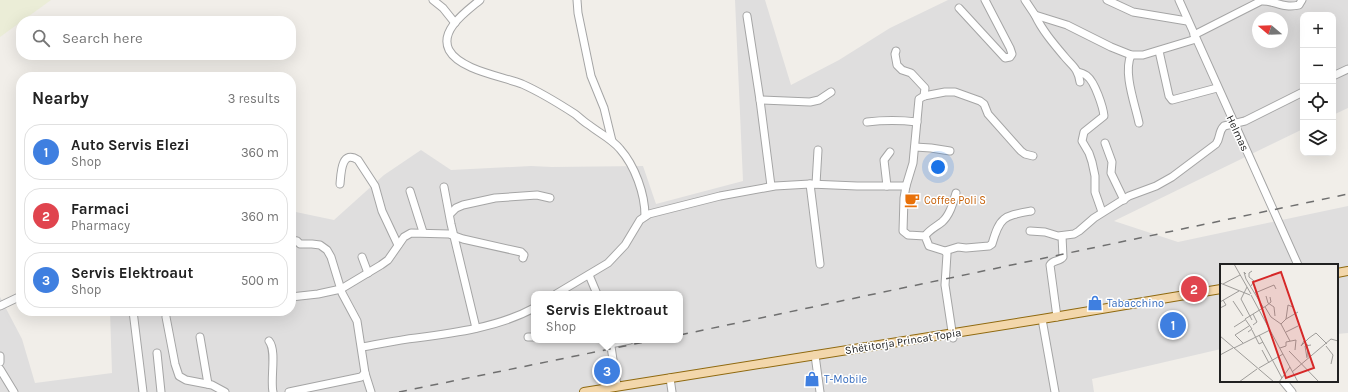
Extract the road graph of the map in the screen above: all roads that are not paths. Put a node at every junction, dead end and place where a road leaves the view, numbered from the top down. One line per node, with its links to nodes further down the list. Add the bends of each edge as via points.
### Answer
1 (433, 0): 13 (street)
2 (480, 0): 13 (street)
3 (577, 0): 31 (street, via 591,76 604,108)
4 (985, 0): 9 (street, via 1010,48 1012,54 1008,58 1005,58)
5 (1025, 0): 10 (street)
6 (1107, 0): 12 (street, via 1133,12)
7 (1178, 0): 12 (street, Helmas)
8 (1302, 0): 14 (street, via 1294,7 1271,1 1261,2)
9 (959, 8)
10 (1035, 15): 17 (street, via 1067,25); 19 (street, via 1050,40)
11 (747, 16): 26 (street)
12 (1187, 21): 14 (street, Helmas)
13 (455, 23): 31 (street, via 447,40 449,50 458,60 466,66 523,85 550,98)
14 (1195, 37): 16 (street); 22 (street, Helmas)
15 (896, 51): 25 (street, via 897,66 910,73 925,88)
16 (1159, 51): 17 (street, via 1143,55); 22 (street, via 1172,100)
17 (1131, 54): 29 (street, via 1128,76)
18 (1348, 69): 20 (street)
19 (1078, 72): 21 (street); 49 (street, via 1092,81 1104,116 1084,132 1082,142 1092,162 1095,192)
20 (1336, 75)
21 (1080, 82)
22 (1217, 88): 30 (street, Helmas)
23 (831, 92): 26 (street, via 819,100 810,102)
24 (1300, 94): 30 (street, via 1245,121)
25 (924, 96): 28 (street, via 918,102); 37 (street, via 954,92 980,100 988,114 1021,150)
26 (760, 100): 40 (street)
27 (867, 122): 28 (street)
28 (917, 122): 33 (street)
29 (1139, 123)
30 (1233, 123): 47 (street, via 1224,126 1216,144 1179,171 1156,186); 63 (street, Helmas)
31 (612, 141): 51 (street, via 621,149 641,188)
32 (1104, 143): 47 (street, via 1112,162 1111,173)
33 (915, 147): 35 (street); 42 (street)
34 (818, 150): 39 (street)
35 (950, 151)
36 (890, 152): 41 (street, via 884,160)
37 (1033, 156)
38 (340, 184): 58 (street, via 344,160 353,157 358,160 375,186 382,211)
39 (813, 184): 40 (street); 41 (street); 62 (street)
40 (771, 186): 51 (street, via 720,196)
41 (887, 186): 42 (street)
42 (906, 186): 55 (street, via 903,231 908,236)
43 (444, 187): 50 (street)
44 (410, 191): 53 (street)
45 (956, 193): 55 (street, via 943,221)
46 (550, 198): 50 (street, via 537,195 495,198 463,205)
47 (1124, 200): 49 (street)
48 (1031, 211): 59 (street, via 1002,220 989,246 958,247)
49 (1102, 212): 56 (street, via 1074,234)
50 (450, 214): 54 (street)
51 (645, 216): 67 (street, via 616,256)
52 (1030, 231): 56 (street)
53 (423, 232): 54 (street); 58 (street, via 407,234)
54 (454, 236): 61 (street, via 521,252); 80 (street)
55 (926, 236): 59 (street, via 929,246)
56 (1062, 236): 78 (street, via 1063,257 1050,265)
57 (296, 241): 68 (street, via 300,244 316,244 327,250)
58 (398, 245): 65 (street, via 388,260)
59 (946, 251): 81 (street, via 948,257 945,286)
60 (362, 257): 65 (street)
61 (523, 258)
62 (820, 264)
63 (1298, 264)
64 (1348, 271): 66 (main road)
65 (368, 273): 68 (street)
66 (1338, 273)
67 (589, 275): 69 (street); 70 (street)
68 (341, 289): 72 (street); 85 (street, via 357,321)
69 (561, 291)
70 (596, 291)
71 (1220, 291): 78 (main road, Shëtitorja Princat Topia)
72 (296, 296)
73 (16, 298): 74 (street)
74 (0, 306)
75 (531, 309): 80 (street, via 512,318)
76 (134, 316): 97 (street)
77 (166, 317): 94 (street, via 179,376 182,379)
78 (1057, 317): 79 (main road, Shëtitorja Princat Topia)
79 (1042, 319): 81 (main road, Shëtitorja Princat Topia); 106 (street)
80 (476, 328): 85 (street, via 454,334)
81 (953, 336): 87 (main road, Shëtitorja Princat Topia)
82 (200, 337): 94 (street)
83 (269, 341): 100 (street, via 272,348)
84 (610, 343): 95 (street)
85 (362, 347): 91 (street)
86 (157, 353): 98 (street)
87 (815, 355): 92 (main road, Shëtitorja Princat Topia); 105 (street)
88 (0, 356): 89 (street)
89 (0, 362)
90 (0, 369): 96 (street)
91 (364, 376): 101 (street); 102 (street)
92 (670, 378): 95 (main road, Shëtitorja Princat Topia); 104 (street)
93 (1285, 382): 107 (street)
94 (208, 384): 99 (street)
95 (617, 386): 103 (main road, Shëtitorja Princat Topia)
96 (14, 392)
97 (143, 392)
98 (161, 392)
99 (225, 392)
100 (273, 392)
101 (289, 392)
102 (371, 392)
103 (584, 392)
104 (672, 392)
105 (820, 392)
106 (1055, 392)
107 (1292, 392)

